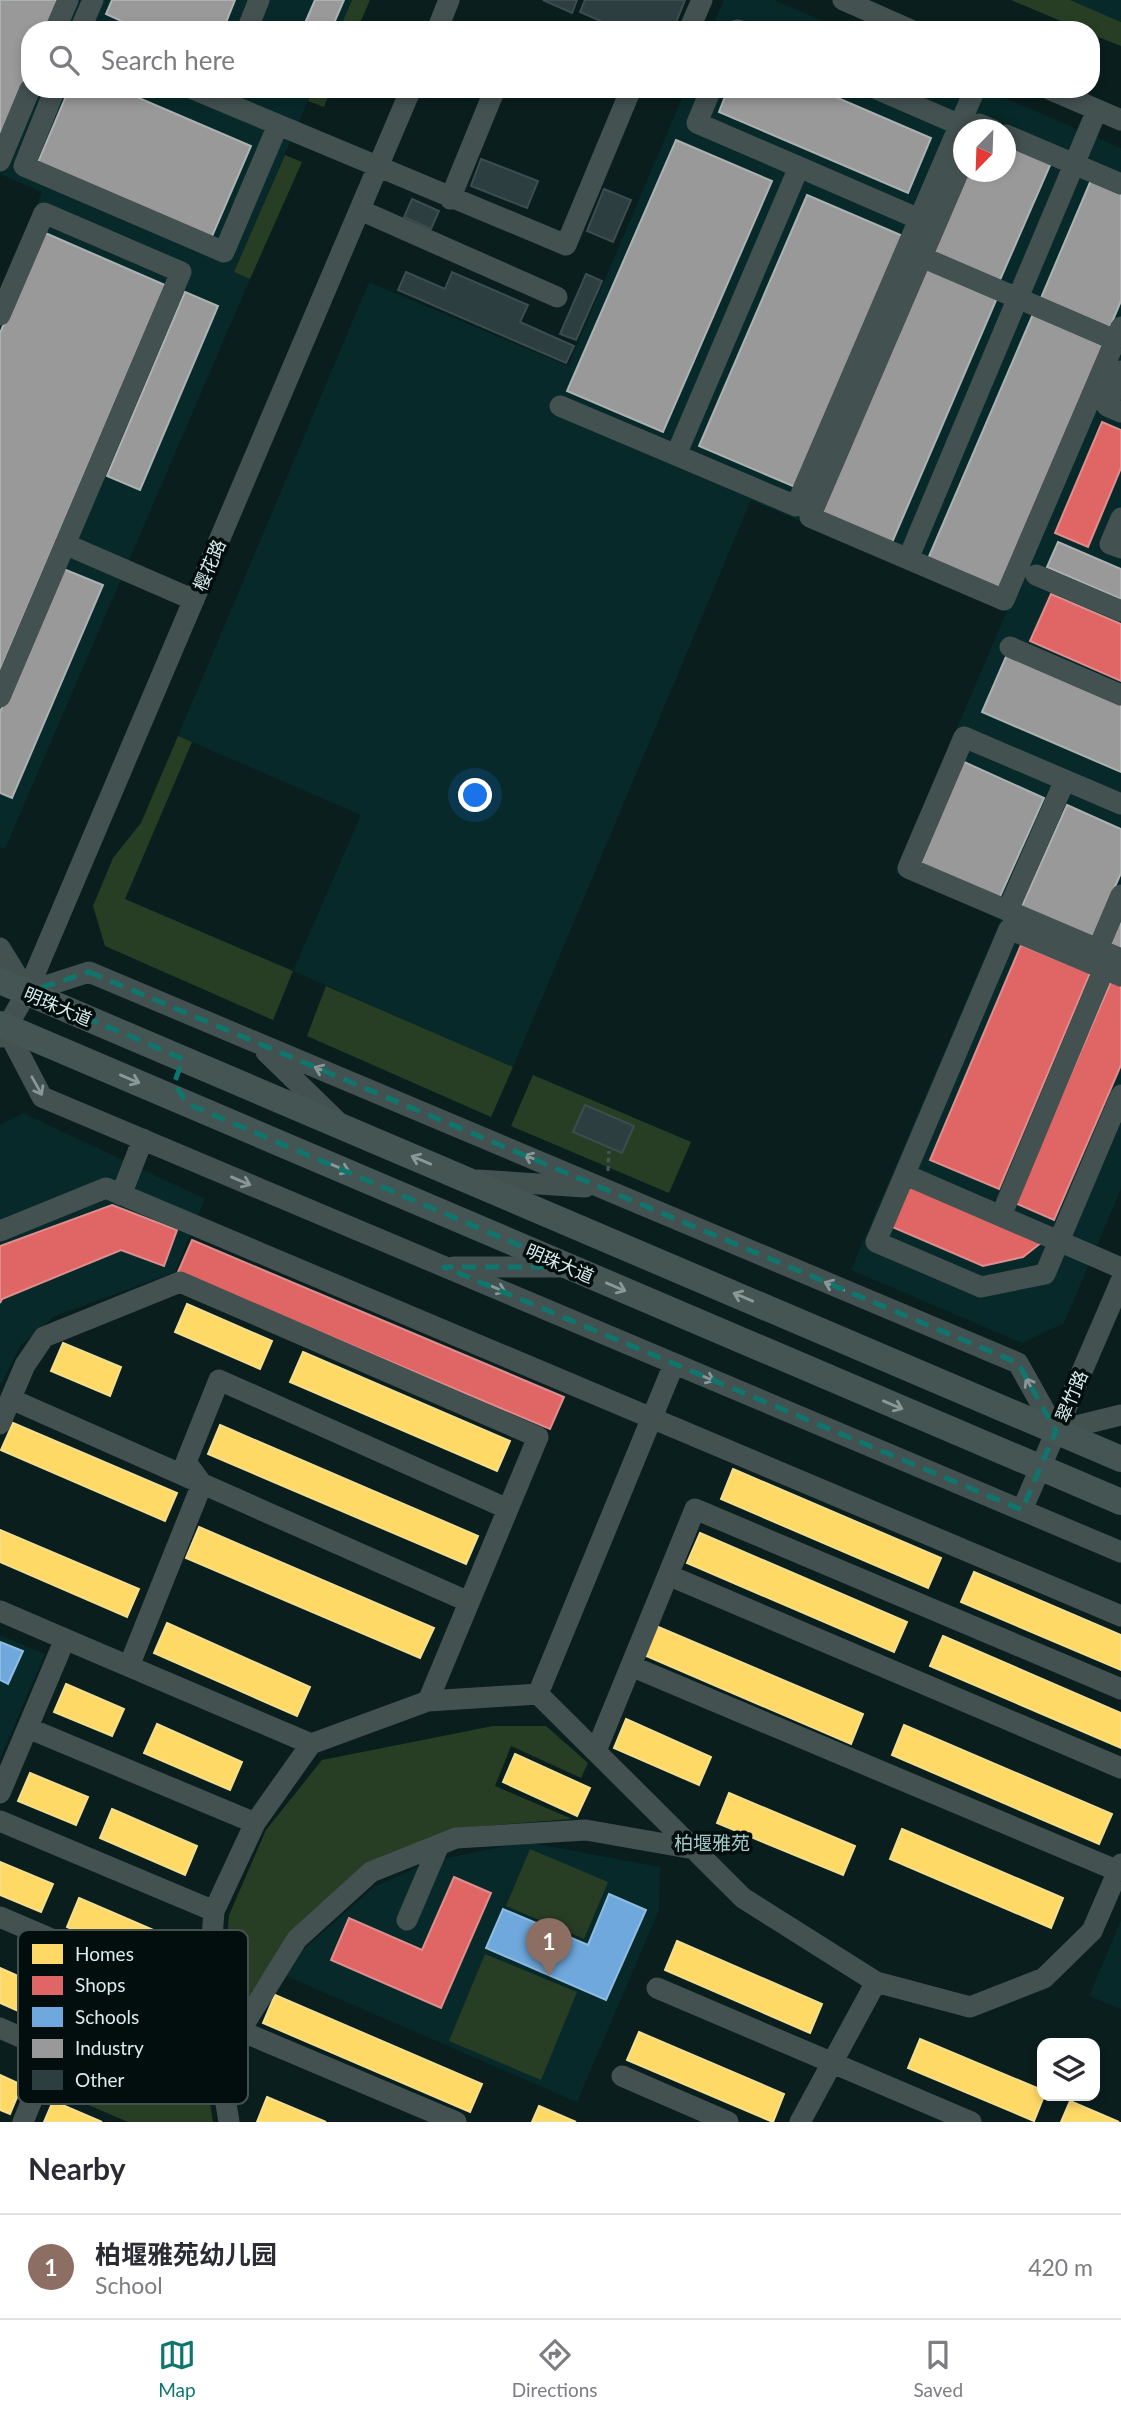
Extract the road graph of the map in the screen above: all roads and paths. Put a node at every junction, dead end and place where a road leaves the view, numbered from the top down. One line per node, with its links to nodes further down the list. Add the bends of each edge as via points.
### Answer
1 (68, 0): 7 (street)
2 (93, 0): 8 (street)
3 (259, 0): 9 (street)
4 (449, 0): 10 (street)
5 (702, 0): 11 (street)
6 (842, 0): 12 (street)
7 (59, 21)
8 (84, 21)
9 (251, 21)
10 (441, 21)
11 (693, 21)
12 (890, 21)
13 (26, 98): 30 (street)
14 (51, 98): 27 (street, via 24,166 224,252)
15 (227, 98): 27 (street)
16 (407, 98): 32 (street, 樱花路)
17 (491, 98): 36 (street)
18 (627, 98): 36 (street, via 566,245)
19 (707, 98): 33 (street, via 697,123)
20 (899, 98): 26 (street)
21 (973, 98): 24 (street)
22 (1070, 98): 23 (street)
23 (1097, 110): 25 (street); 31 (street)
24 (969, 119)
25 (1121, 120)
26 (953, 121)
27 (278, 125): 32 (street)
28 (1016, 139): 31 (street)
29 (953, 155): 38 (street)
30 (0, 161)
31 (1075, 163): 35 (street); 41 (street)
32 (378, 167): 36 (street); 37 (street, 樱花路)
33 (799, 167): 38 (street); 47 (street)
34 (954, 182): 39 (street)
35 (1121, 184)
36 (450, 198)
37 (360, 210): 40 (street); 53 (street, 樱花路)
38 (919, 219): 47 (street, via 796,506)
39 (922, 257): 41 (street); 51 (street, via 810,517)
40 (557, 297)
41 (1018, 298): 43 (street); 51 (street)
42 (0, 316): 49 (street, via 44,213 181,272)
43 (1118, 333): 51 (street, via 1004,600)
44 (1121, 371): 46 (street, via 1107,406)
45 (560, 406): 47 (street)
46 (1121, 412)
47 (676, 455)
48 (1121, 518): 50 (street, via 1110,544)
49 (65, 544): 53 (street); 57 (street)
50 (1121, 548)
51 (908, 559)
52 (1036, 575): 54 (street)
53 (194, 600): 65 (street, 樱花路)
54 (1121, 611)
55 (1010, 647): 56 (street)
56 (1121, 695)
57 (0, 697)
58 (1065, 780): 59 (street); 61 (street); 61 (street, via 964,737 908,867)
59 (1121, 804)
60 (1121, 895): 63 (street)
61 (1008, 910): 63 (street)
62 (0, 948): 65 (street)
63 (1111, 963): 73 (street, via 1009,929); 77 (street)
64 (0, 981): 65 (main road, 明珠大道)
65 (27, 992): 66 (street, 樱花路); 67 (street, via 89,972); 68 (main road, 明珠大道)
66 (1, 1029): 70 (main road, 明珠大道, one-way to 70); 72 (street, one-way to 72, via 42,1097)
67 (257, 1043): 71 (street); 75 (street, one-way to 67)
68 (205, 1068): 70 (main road, via 180,1068 174,1084); 71 (main road, 明珠大道)
69 (1121, 1096): 79 (street)
70 (188, 1104): 81 (main road, 明珠大道, one-way to 81)
71 (345, 1128): 74 (main road, 明珠大道, one-way to 71)
72 (143, 1139): 76 (street); 80 (street, one-way to 80)
73 (905, 1175): 77 (street); 79 (street, via 876,1242 981,1287 1045,1274)
74 (465, 1179): 75 (street); 84 (main road, 明珠大道, one-way to 74)
75 (601, 1188): 91 (street, one-way to 75, via 1018,1363)
76 (121, 1195): 78 (street, via 106,1188); 89 (street)
77 (1001, 1216): 79 (street)
78 (0, 1231)
79 (1060, 1241): 82 (street)
80 (444, 1267): 81 (street); 85 (street, one-way to 85)
81 (571, 1268): 86 (main road, 明珠大道, one-way to 86)
82 (1121, 1268)
83 (1121, 1281): 91 (street, 翠竹路)
84 (854, 1345): 86 (main road, via 875,1367 867,1383); 91 (main road, 明珠大道)
85 (674, 1364): 89 (street); 97 (street, one-way to 97)
86 (839, 1381): 93 (main road, 明珠大道, one-way to 93)
87 (11, 1399): 90 (street); 94 (street); 96 (street, via 25,1365 44,1337 180,1282 538,1437)
88 (1121, 1415): 91 (street)
89 (653, 1416): 102 (street); 107 (street)
90 (0, 1424)
91 (1056, 1431): 92 (main road, 明珠大道); 93 (street, 翠竹路)
92 (1121, 1459)
93 (1040, 1467): 95 (main road, 明珠大道); 97 (street, 翠竹路)
94 (202, 1484): 96 (street, via 186,1462 219,1380); 100 (street); 105 (street)
95 (1121, 1502)
96 (508, 1508): 100 (street)
97 (1021, 1510): 98 (street)
98 (1121, 1552)
99 (668, 1575): 104 (street); 106 (street, via 695,1509); 112 (street)
100 (469, 1602): 108 (street)
101 (0, 1611): 103 (street)
102 (1121, 1616)
103 (65, 1639): 105 (street); 109 (street)
104 (631, 1666): 111 (street); 118 (street)
105 (129, 1667): 110 (street)
106 (1121, 1689)
107 (538, 1694): 108 (street); 111 (street)
108 (428, 1701): 110 (street)
109 (28, 1728): 113 (street); 115 (street)
110 (311, 1744): 115 (street)
111 (596, 1751): 117 (street)
112 (1121, 1768)
113 (0, 1793)
114 (0, 1821): 119 (street)
115 (255, 1823): 119 (street)
116 (439, 1845): 117 (street, via 456,1838 586,1830); 121 (street); 126 (street, via 371,1872 296,1939)
117 (694, 1849): 124 (street, via 743,1898)
118 (1119, 1868): 124 (street, via 1093,1931 1044,1978 971,2007)
119 (214, 1911): 123 (street)
120 (0, 1917): 122 (street)
121 (407, 1920)
122 (30, 1930)
123 (213, 1930)
124 (876, 1982): 130 (street)
125 (657, 1988): 130 (street)
126 (248, 2018)
127 (0, 2028): 129 (street)
128 (248, 2034): 136 (street)
129 (18, 2036)
130 (832, 2063): 138 (street); 139 (street)
131 (622, 2076): 137 (street)
132 (30, 2104): 134 (street)
133 (226, 2104): 135 (street)
134 (23, 2122)
135 (229, 2122)
136 (456, 2122)
137 (728, 2122)
138 (800, 2122)
139 (971, 2122)

